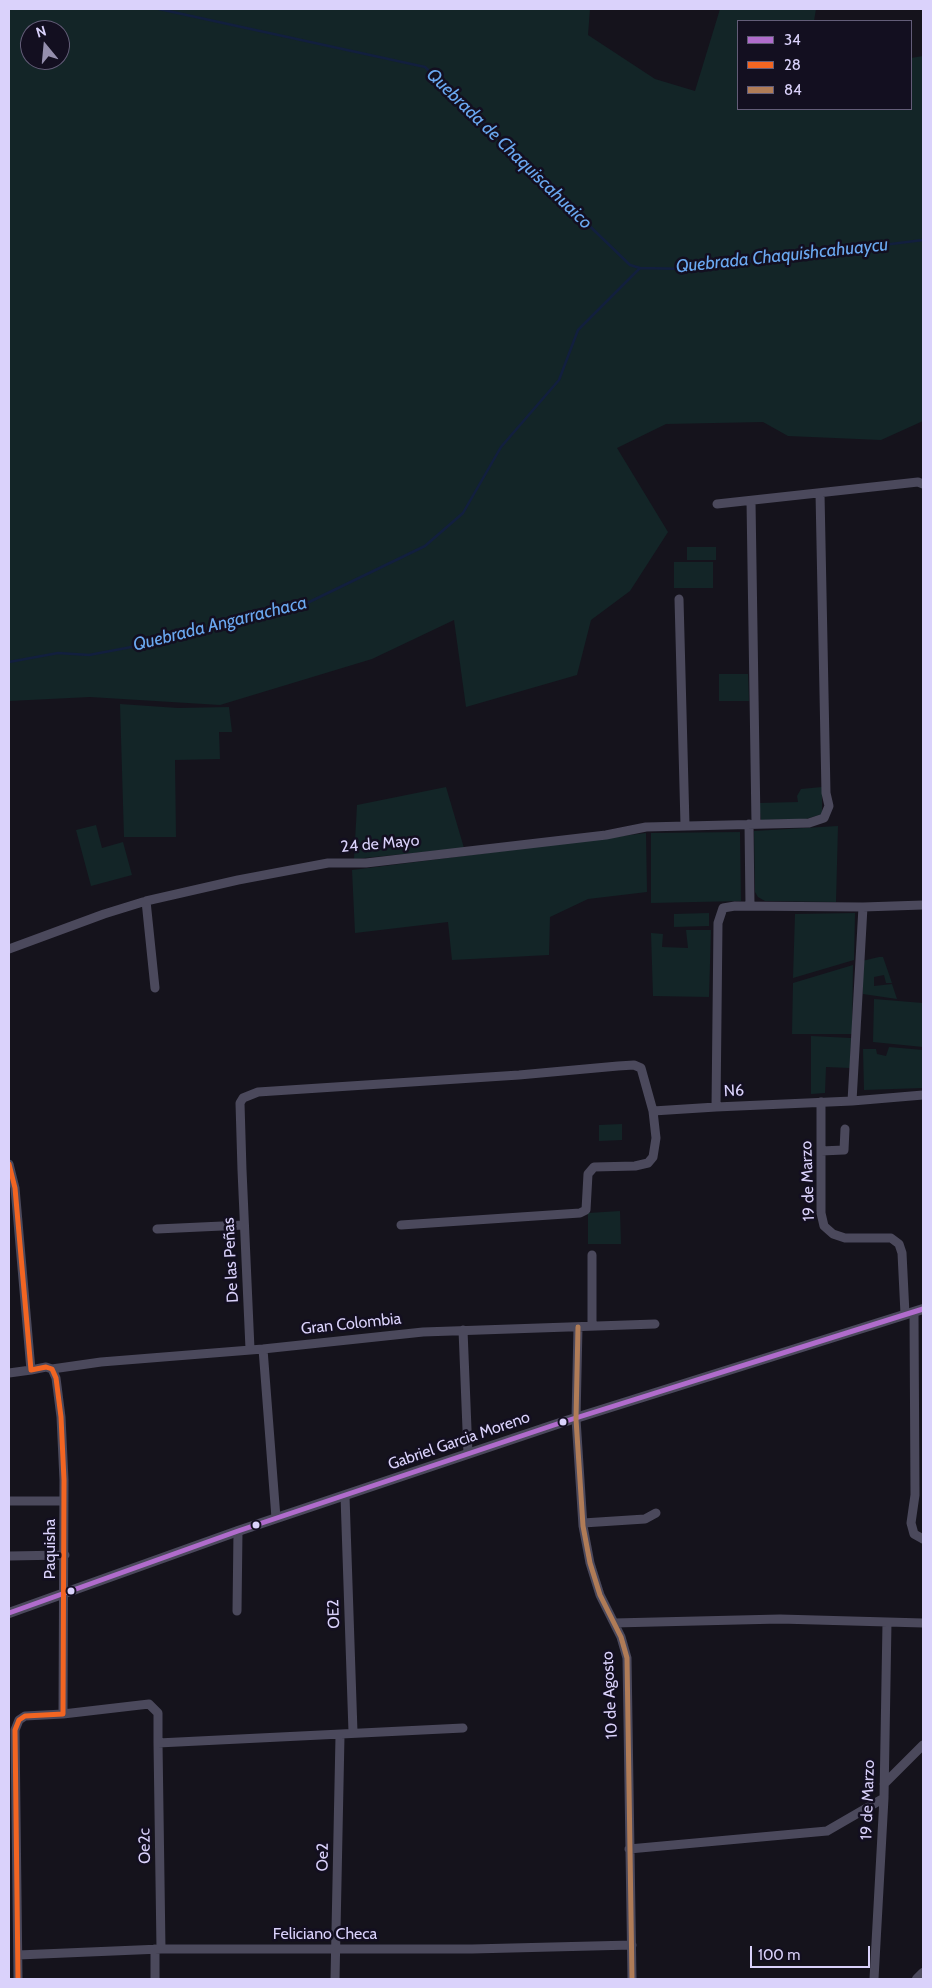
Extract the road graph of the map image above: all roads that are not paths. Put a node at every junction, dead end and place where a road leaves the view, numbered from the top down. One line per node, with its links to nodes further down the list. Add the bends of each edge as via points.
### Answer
1 (923, 484): 2 (street)
2 (820, 493): 3 (street); 6 (street, 24 de Mayo, via 826,793 829,806 824,818 814,822)
3 (751, 501): 4 (street); 6 (street)
4 (717, 504)
5 (679, 599): 7 (street)
6 (756, 824): 7 (street, 24 de Mayo); 10 (street)
7 (685, 825): 8 (street, 24 de Mayo, via 646,827 606,836 366,863 328,863)
8 (146, 901): 12 (street, 24 de Mayo); 13 (street)
9 (923, 905): 11 (street)
10 (750, 906): 11 (street); 17 (street, N6, via 723,908 718,923)
11 (862, 908): 15 (street)
12 (9, 949)
13 (154, 988)
14 (923, 1095): 15 (street, N6)
15 (852, 1101): 16 (street, N6)
16 (821, 1102): 17 (street, N6); 20 (street, 19 de Marzo)
17 (716, 1107): 18 (street)
18 (654, 1111): 22 (street, via 656,1138 653,1157 648,1163 635,1166 594,1167 588,1174 586,1210 580,1213); 23 (street, De las Peñas, via 641,1068 634,1065 249,1094 240,1103)
19 (845, 1129): 20 (street, via 844,1150)
20 (821, 1150): 26 (street, 19 de Marzo, via 824,1226 845,1238 891,1238 899,1244)
21 (9, 1164): 34 (street, via 15,1188)
22 (401, 1224)
23 (244, 1225): 24 (street); 31 (street, De las Peñas)
24 (157, 1229)
25 (592, 1255): 28 (street)
26 (914, 1312): 36 (street, Gabriel Garcia Moreno); 45 (street, 19 de Marzo, via 915,1495 911,1523 914,1534)
27 (654, 1324): 28 (street, Gran Colombia)
28 (592, 1326): 29 (street, Gran Colombia)
29 (578, 1327): 30 (street, Gran Colombia); 36 (street, 10 de Agosto)
30 (463, 1330): 32 (street, Gran Colombia); 37 (street)
31 (250, 1349): 32 (street, Gran Colombia); 33 (street, Gran Colombia)
32 (263, 1349): 42 (street)
33 (52, 1369): 34 (street); 40 (street, Paquisha, via 61,1417)
34 (31, 1370): 35 (street)
35 (9, 1373)
36 (576, 1418): 37 (street, Gabriel Garcia Moreno); 43 (street, 10 de Agosto)
37 (468, 1454): 38 (street, Gabriel Garcia Moreno)
38 (345, 1496): 42 (street, Gabriel Garcia Moreno); 56 (street, OE2)
39 (9, 1501): 40 (street)
40 (64, 1501): 46 (street, Paquisha)
41 (656, 1513): 43 (street, via 645,1519)
42 (276, 1518): 44 (street, Gabriel Garcia Moreno)
43 (583, 1523): 52 (street, 10 de Agosto, via 600,1595)
44 (238, 1531): 48 (street, Gabriel Garcia Moreno); 49 (street)
45 (923, 1539)
46 (65, 1555): 47 (street); 48 (street, Paquisha)
47 (9, 1556)
48 (65, 1593): 50 (street, Gabriel Garcia Moreno); 54 (street, Paquisha)
49 (237, 1611)
50 (9, 1613)
51 (887, 1622): 52 (street, via 780,1619); 53 (street); 61 (street, 19 de Marzo)
52 (614, 1623): 63 (street, 10 de Agosto, via 626,1658)
53 (923, 1623)
54 (63, 1714): 58 (street, Oe2c, via 149,1704 158,1713); 60 (street, via 25,1716 19,1720)
55 (463, 1728): 56 (street)
56 (353, 1732): 57 (street)
57 (340, 1736): 58 (street); 67 (street, Oe2)
58 (158, 1743): 66 (street, Oe2c)
59 (923, 1745): 61 (street)
60 (12, 1751): 64 (street)
61 (884, 1784): 62 (street, 19 de Marzo)
62 (884, 1798): 63 (street, via 827,1831); 74 (street, 19 de Marzo)
63 (629, 1849): 65 (street, 10 de Agosto)
64 (13, 1863): 68 (street)
65 (632, 1945): 67 (street, Feliciano Checa); 73 (street, 10 de Agosto)
66 (158, 1949): 67 (street, Feliciano Checa); 68 (street, Feliciano Checa); 71 (street, Oe2c)
67 (337, 1949): 72 (street, Oe2)
68 (18, 1956): 70 (street)
69 (923, 1973): 75 (street)
70 (18, 1979)
71 (155, 1979)
72 (335, 1979)
73 (632, 1979)
74 (874, 1979)
75 (917, 1979)

